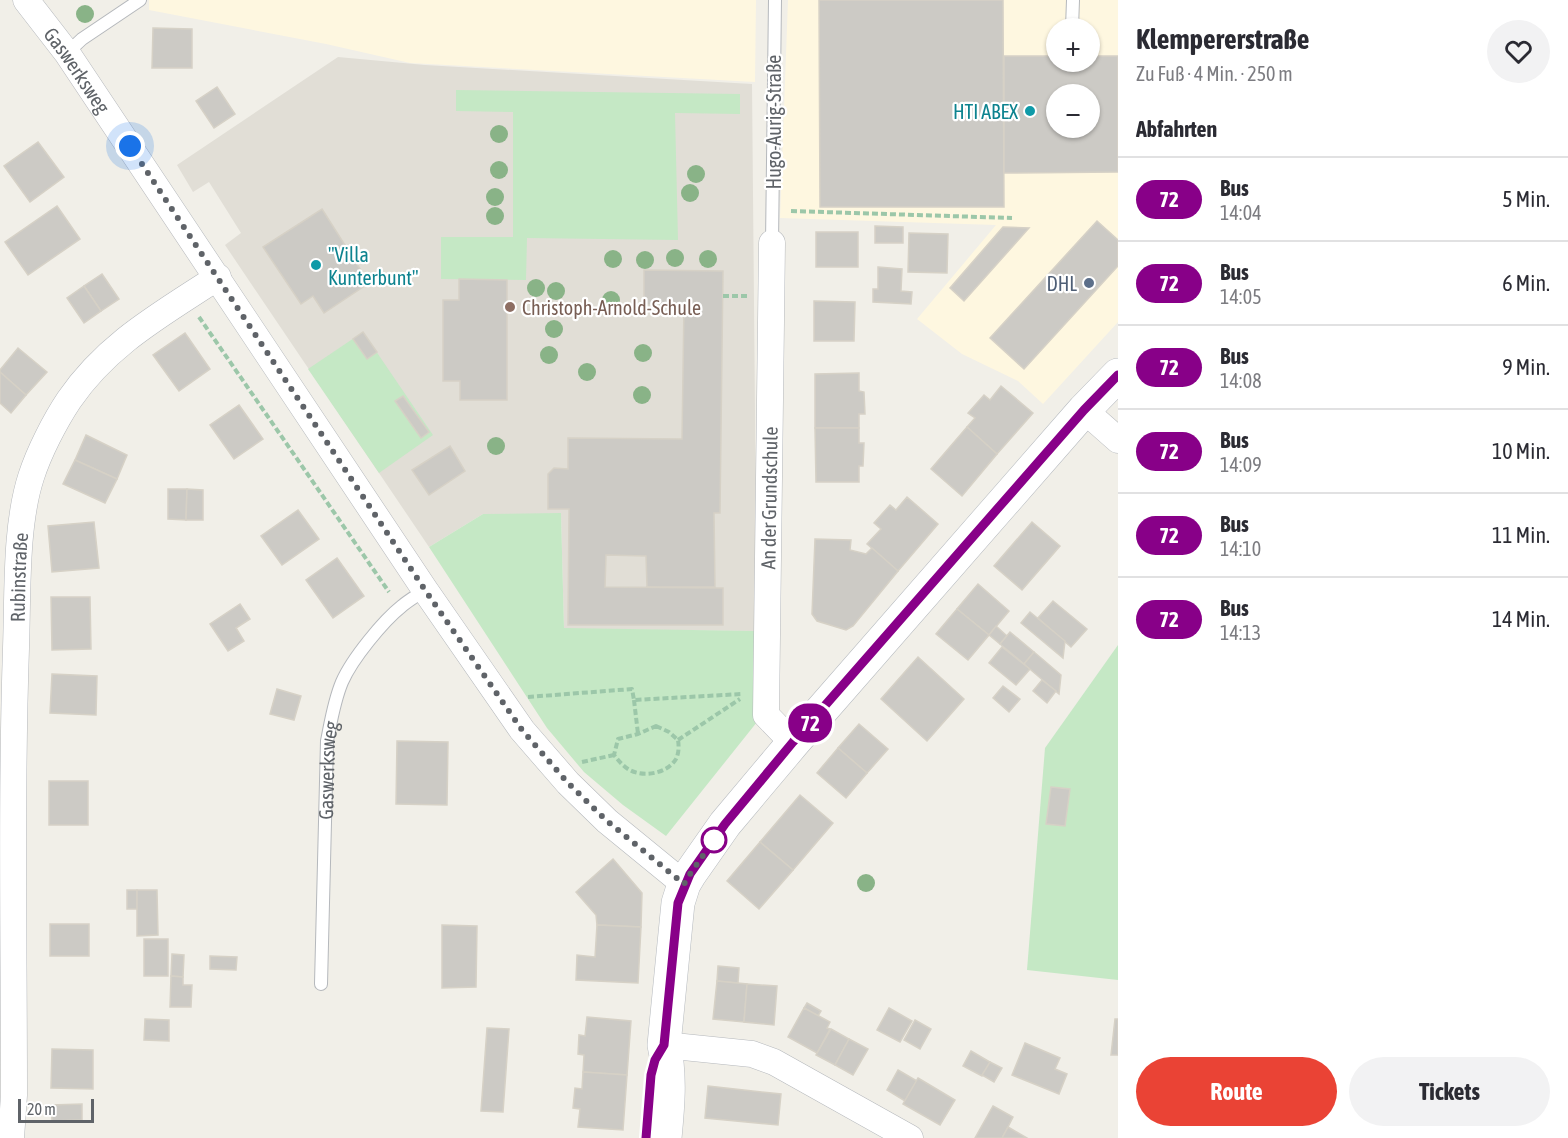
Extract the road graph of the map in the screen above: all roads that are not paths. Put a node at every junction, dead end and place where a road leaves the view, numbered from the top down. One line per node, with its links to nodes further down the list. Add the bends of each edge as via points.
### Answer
1 (26, 0): 6 (street, Gaswerksweg)
2 (140, 0): 6 (lane)
3 (774, 0): 7 (lane, Hugo-Aurig-Straße)
4 (1073, 0): 5 (lane)
5 (1072, 18)
6 (67, 53): 8 (street, Gaswerksweg)
7 (772, 243): 13 (street, An der Grundschule, via 766,715)
8 (218, 277): 12 (street, Gaswerksweg); 18 (street, Rubinstraße, via 110,352 69,400 31,476 20,549 14,719)
9 (1118, 375): 10 (street)
10 (1084, 410): 11 (street); 13 (street)
11 (1118, 440)
12 (425, 590): 14 (street, Gaswerksweg, via 522,730 568,783 607,821); 15 (lane, Gaswerksweg, via 399,608 373,636 343,680 333,708 327,741)
13 (793, 742): 14 (street, via 725,824)
14 (684, 884): 16 (street, via 678,903)
15 (321, 984)
16 (664, 1045): 17 (street, via 752,1054 774,1062); 19 (street, via 651,1075); 20 (street, via 669,1076)
17 (894, 1134)
18 (11, 1138)
19 (646, 1138)
20 (665, 1138)

